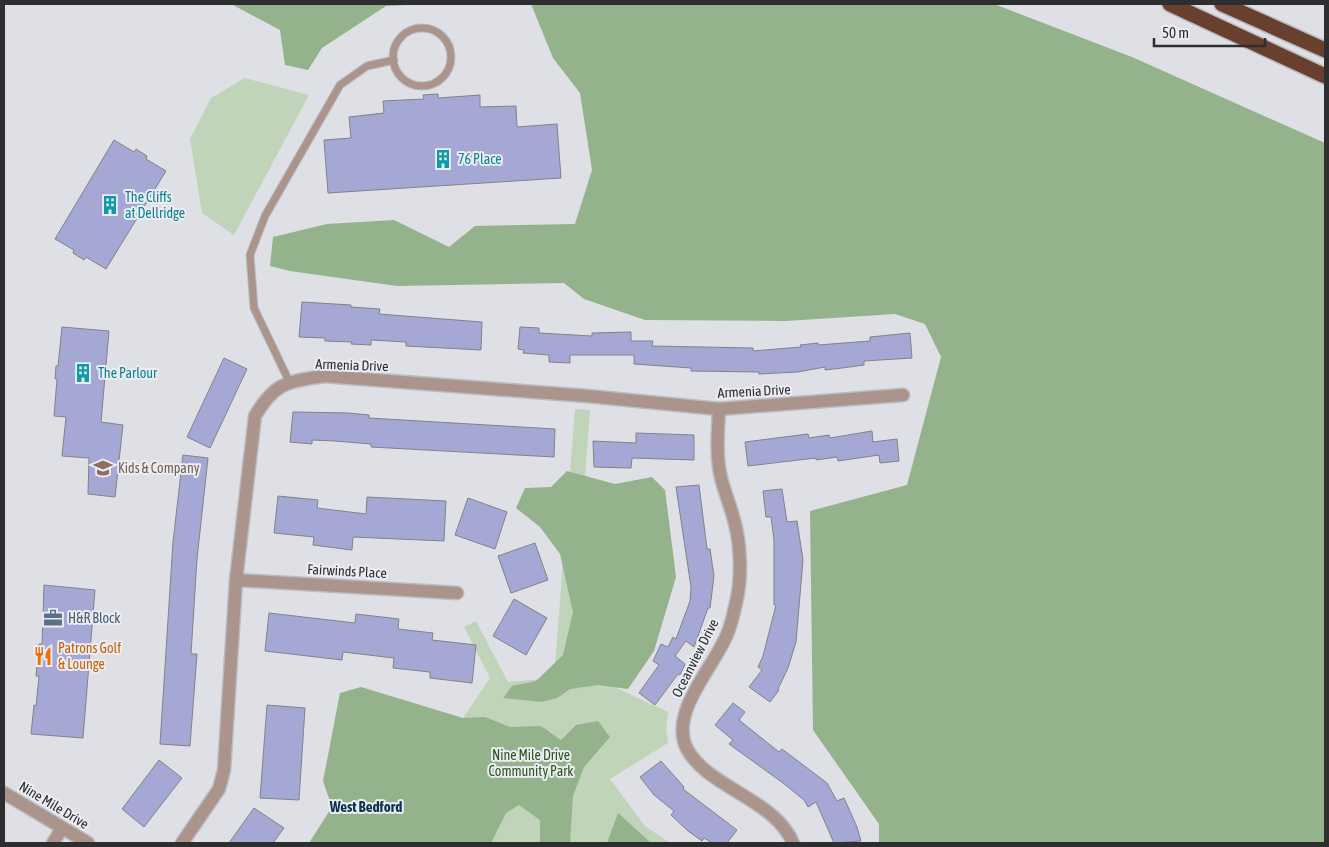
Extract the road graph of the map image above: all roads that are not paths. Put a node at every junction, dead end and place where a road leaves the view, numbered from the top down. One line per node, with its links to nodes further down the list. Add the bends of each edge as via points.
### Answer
1 (1170, 4): 5 (highway)
2 (1222, 4): 3 (highway)
3 (1325, 50)
4 (394, 60): 4 (lane, via 400,76 415,85 424,86 440,80 446,73 451,56 449,47 438,33 421,28 412,30 398,42); 6 (lane, via 366,66 340,85 265,216 250,255 254,308)
5 (1325, 76)
6 (289, 381): 8 (street, Armenia Drive, via 324,376); 9 (street, Armenia Drive, via 266,397 255,416)
7 (903, 395): 8 (street, Armenia Drive)
8 (719, 409): 16 (street, Oceanview Drive, via 719,471 736,532 739,586 726,639 687,706 682,732 693,756 712,774 775,817)
9 (236, 580): 10 (street, Fairwinds Place); 15 (street, Armenia Drive, via 224,770 219,790)
10 (457, 593)
11 (4, 793): 12 (street, Nine Mile Drive)
12 (62, 828): 13 (street); 14 (street, Nine Mile Drive)
13 (53, 843)
14 (88, 843)
15 (182, 843)
16 (794, 843)

